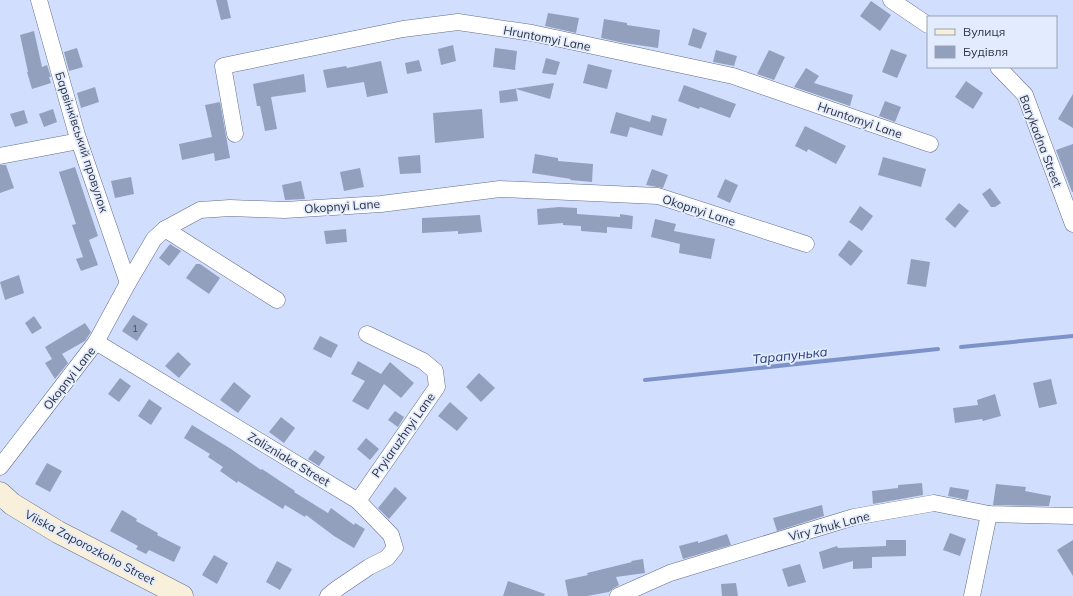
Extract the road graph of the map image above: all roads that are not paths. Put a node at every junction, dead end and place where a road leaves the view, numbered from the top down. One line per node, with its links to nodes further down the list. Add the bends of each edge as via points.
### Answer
1 (39, 0): 6 (street, Барвінківський провулок)
2 (891, 0): 3 (street)
3 (927, 24)
4 (999, 68): 9 (street, Barykadna Street, via 1025,95)
5 (235, 134): 7 (street, Hruntomyi Lane, via 223,66 403,29 458,22 532,34 733,76)
6 (79, 141): 8 (street); 12 (street, Барвінківський провулок)
7 (930, 144)
8 (0, 156)
9 (1073, 224)
10 (165, 229): 11 (street, Okopnyi Lane, via 200,210 285,210 381,204 500,189 658,196); 12 (street, Okopnyi Lane, via 154,239); 13 (street)
11 (806, 244)
12 (128, 282): 15 (street, Okopnyi Lane)
13 (277, 300)
14 (367, 334): 18 (street, Pryiaruzhnyi Lane, via 422,361 434,371 437,387)
15 (96, 342): 16 (street, Okopnyi Lane); 18 (street, Zalizniaka Street)
16 (0, 467)
17 (0, 493): 21 (street, Viiska Zaporozkoho Street, via 12,504 58,532)
18 (358, 501): 22 (street, Zalizniaka Street, via 391,535 395,548 387,558 369,567)
19 (989, 514): 20 (street, Viry Zhuk Lane); 23 (street, Viry Zhuk Lane, via 934,503 854,517 670,573); 24 (street)
20 (1073, 516)
21 (182, 596)
22 (328, 596)
23 (618, 596)
24 (972, 596)

